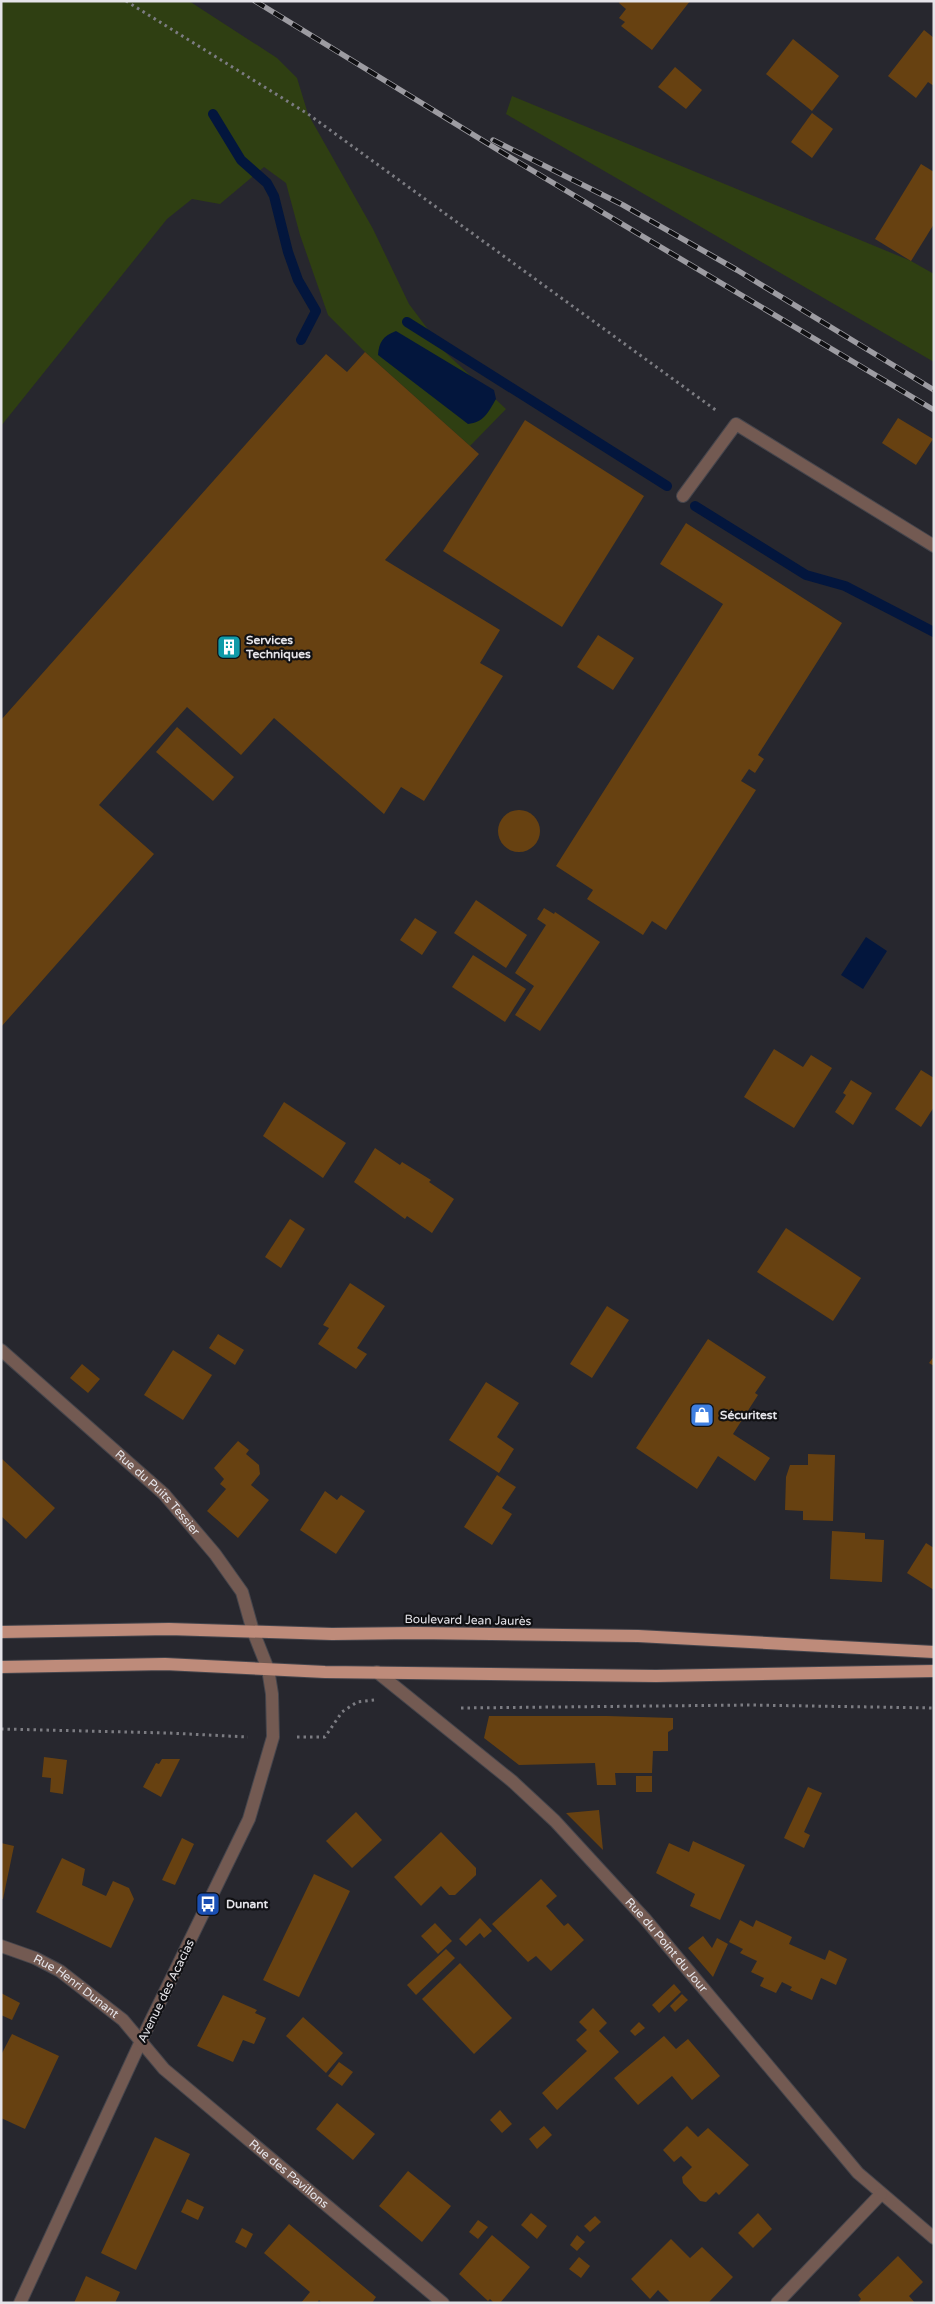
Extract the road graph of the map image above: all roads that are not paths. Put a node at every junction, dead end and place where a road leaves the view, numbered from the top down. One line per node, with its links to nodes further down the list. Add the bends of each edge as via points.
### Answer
1 (683, 496): 2 (street, via 736,424)
2 (934, 546)
3 (1, 1350): 4 (street, Rue du Puits Tessier, via 164,1494 215,1554 242,1592)
4 (253, 1631): 5 (main road, Boulevard Jean Jaurès); 6 (main road, Boulevard Jean Jaurès, via 638,1636); 8 (street, Rue du Puits Tessier)
5 (1, 1632)
6 (934, 1652)
7 (1, 1667): 8 (main road, via 165,1664)
8 (268, 1669): 9 (main road); 12 (street, Avenue des Acacias, via 273,1737 250,1818)
9 (377, 1672): 10 (main road, via 656,1676); 13 (street, Rue du Point du Jour, via 512,1781 555,1821 646,1920 858,2173)
10 (934, 1672)
11 (1, 1946): 12 (street, Rue Henri Dunant, via 60,1971 123,2020)
12 (141, 2041): 15 (street, Avenue des Acacias); 16 (street, Rue des Pavillons, via 164,2069 218,2116)
13 (881, 2194): 14 (street, Rue du Point du Jour); 17 (street)
14 (934, 2238)
15 (20, 2303)
16 (443, 2303)
17 (777, 2303)

